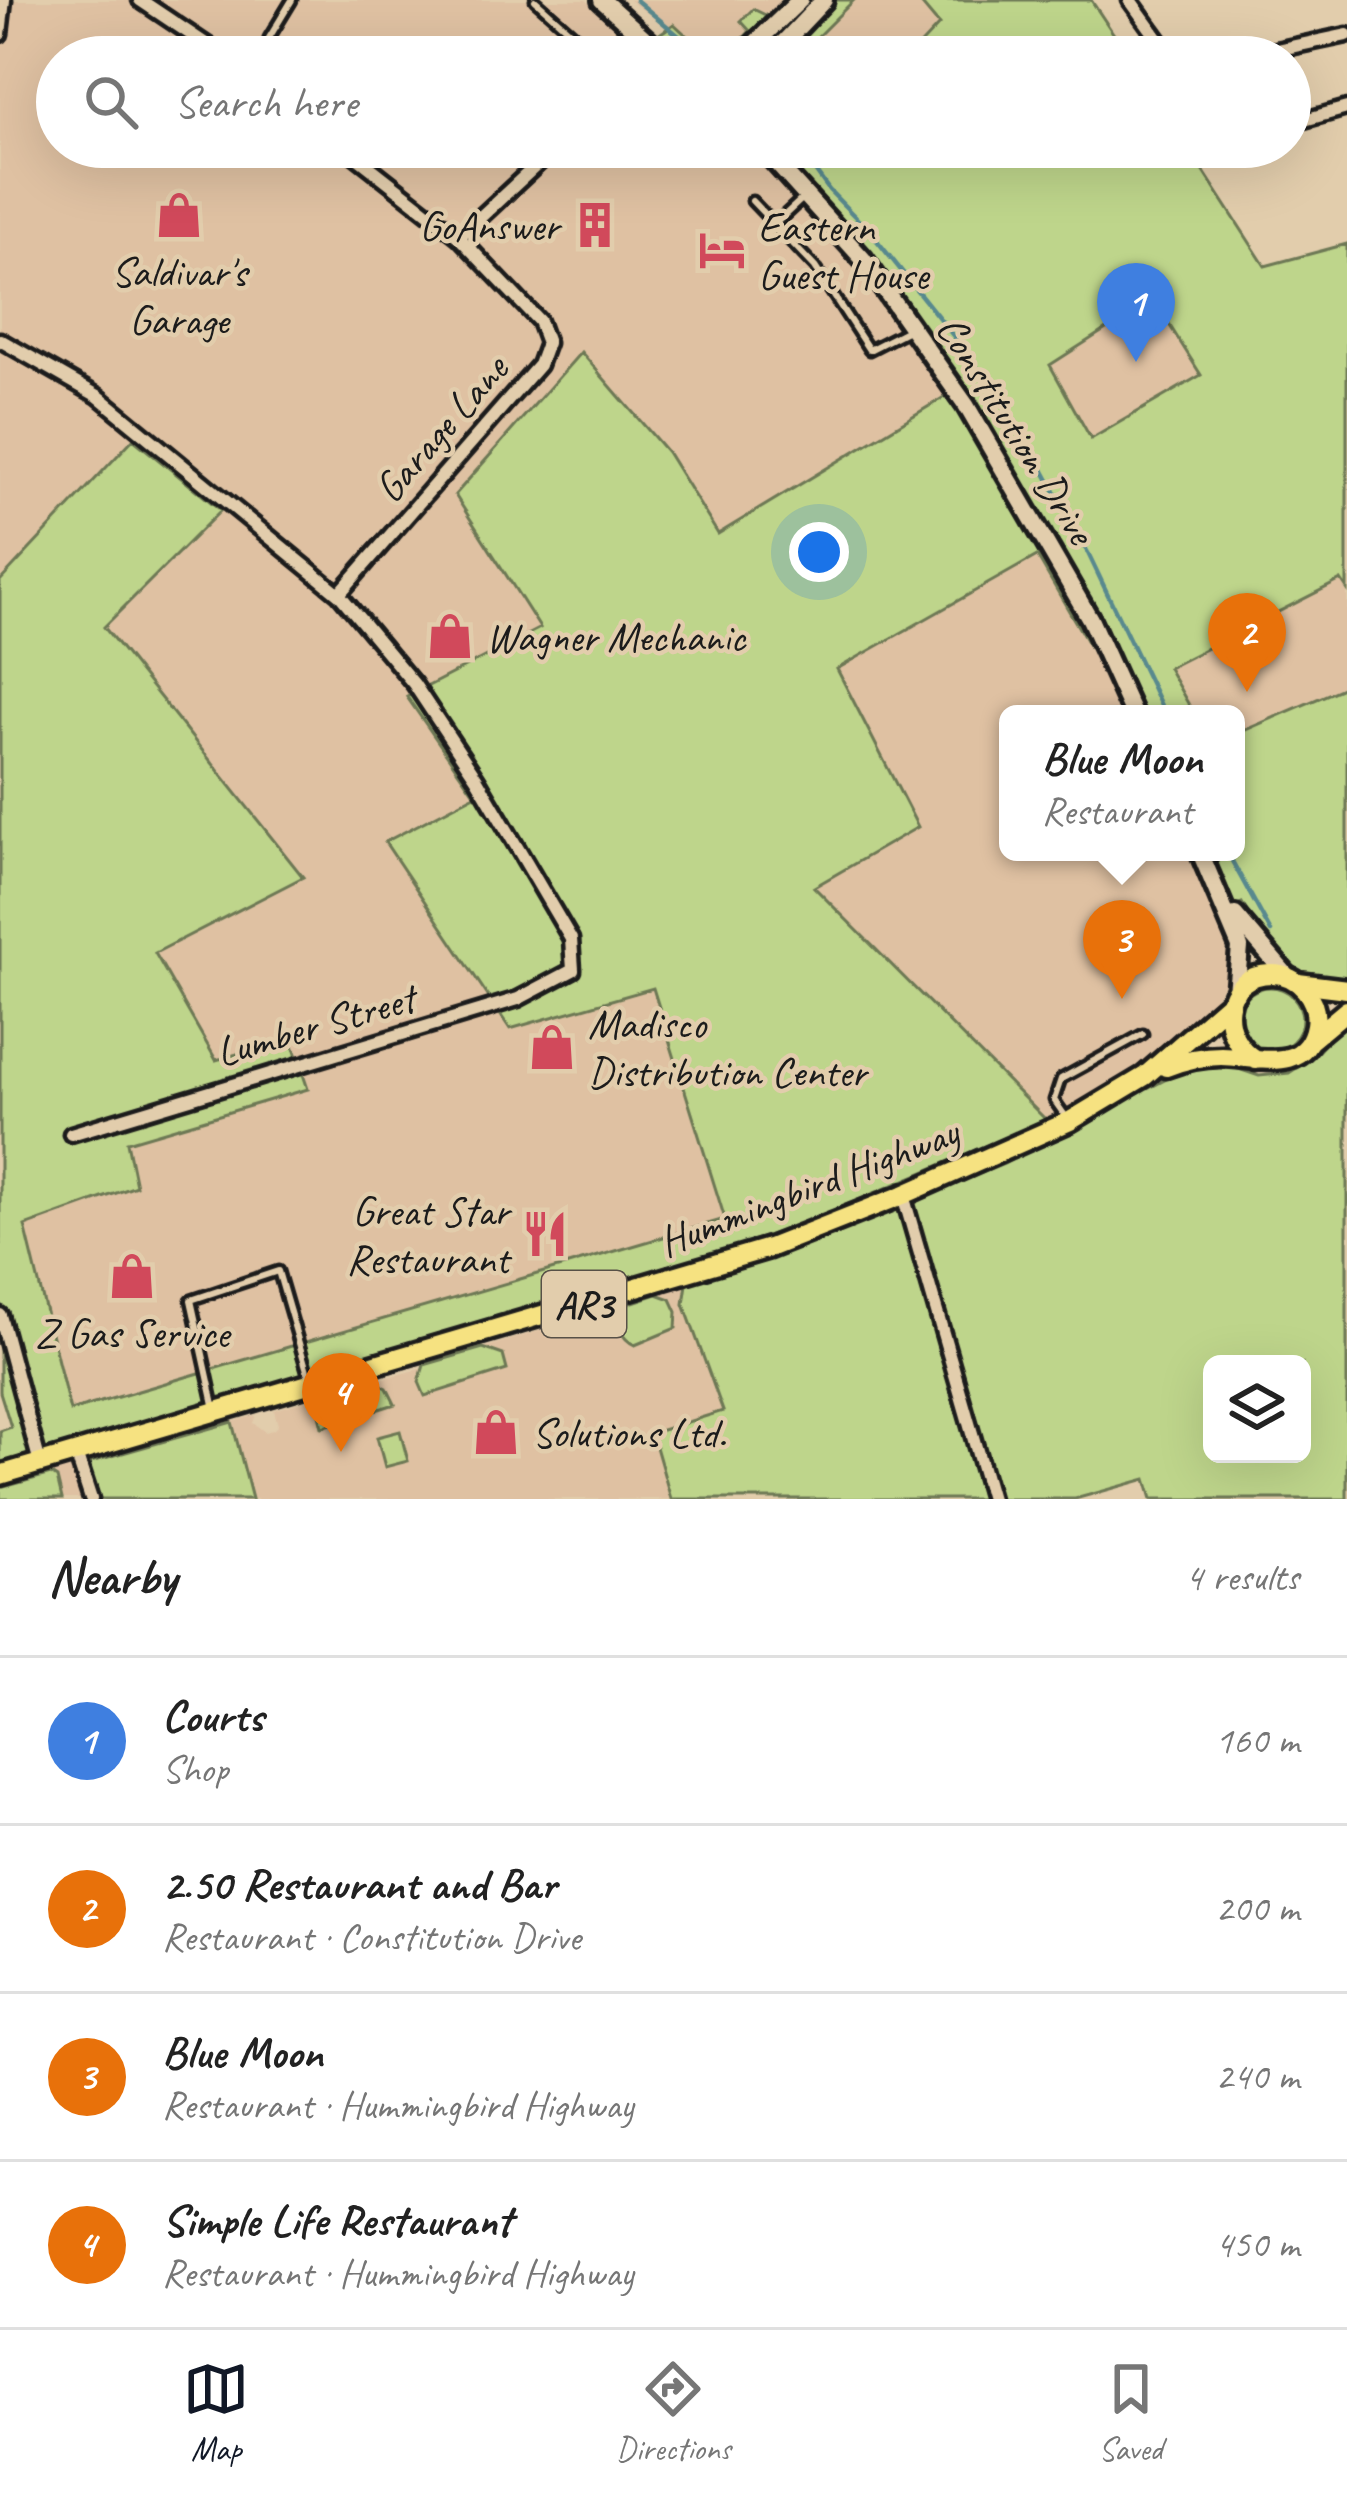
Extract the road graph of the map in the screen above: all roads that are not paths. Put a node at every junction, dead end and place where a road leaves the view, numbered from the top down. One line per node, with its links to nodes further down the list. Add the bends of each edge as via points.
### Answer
1 (4, 0): 9 (street)
2 (140, 0): 11 (street)
3 (292, 0): 12 (lane)
4 (535, 0): 13 (lane)
5 (602, 0): 14 (main road)
6 (800, 0): 15 (main road)
7 (824, 0): 16 (main road)
8 (1130, 0): 17 (street)
9 (0, 34)
10 (1347, 35): 18 (street)
11 (194, 36)
12 (270, 36)
13 (575, 36)
14 (639, 36)
15 (763, 36)
16 (790, 36)
17 (1156, 36)
18 (1311, 43)
19 (1347, 108): 20 (street)
20 (1311, 118)
21 (371, 168): 27 (street)
22 (533, 168): 27 (street)
23 (782, 168): 24 (main road, Constitution Drive)
24 (806, 194): 26 (lane); 28 (main road, Constitution Drive)
25 (752, 201): 26 (lane)
26 (775, 224): 28 (lane, via 869,350)
27 (459, 237): 30 (street, Garage Lane, via 539,321 547,343 539,364)
28 (913, 328): 31 (main road, Constitution Drive, via 1090,620)
29 (0, 340): 30 (street, via 98,396)
30 (339, 594): 43 (street, Lumber Street, via 477,778 571,939 572,970 518,999)
31 (1129, 705)
32 (1204, 861): 33 (main road)
33 (1223, 900): 34 (main road); 36 (main road, via 1240,947)
34 (1293, 980): 35 (main road); 36 (main road, via 1259,976); 39 (main road, via 1316,1018)
35 (1347, 989)
36 (1233, 997): 40 (main road, via 1235,1042); 41 (main road, Hummingbird Highway / AR3)
37 (1347, 1010): 39 (main road)
38 (1143, 1034): 42 (lane, via 1061,1079 1054,1100)
39 (1308, 1044): 40 (main road, via 1284,1061)
40 (1256, 1060): 41 (main road, Hummingbird Highway / AR3, via 1196,1058)
41 (1145, 1076): 42 (main road, Hummingbird Highway / AR3)
42 (1070, 1121): 44 (main road, Hummingbird Highway / AR3)
43 (71, 1134)
44 (903, 1195): 46 (main road, Hummingbird Highway / AR3, via 769,1248); 52 (street)
45 (0, 1316): 49 (street)
46 (312, 1386): 47 (main road, Hummingbird Highway / AR3); 47 (lane, via 278,1271 191,1300)
47 (216, 1412): 48 (main road, Hummingbird Highway / AR3)
48 (76, 1453): 49 (main road, Hummingbird Highway / AR3); 51 (street)
49 (40, 1463): 50 (main road, Hummingbird Highway / AR3)
50 (0, 1475)
51 (91, 1499)
52 (992, 1499)

